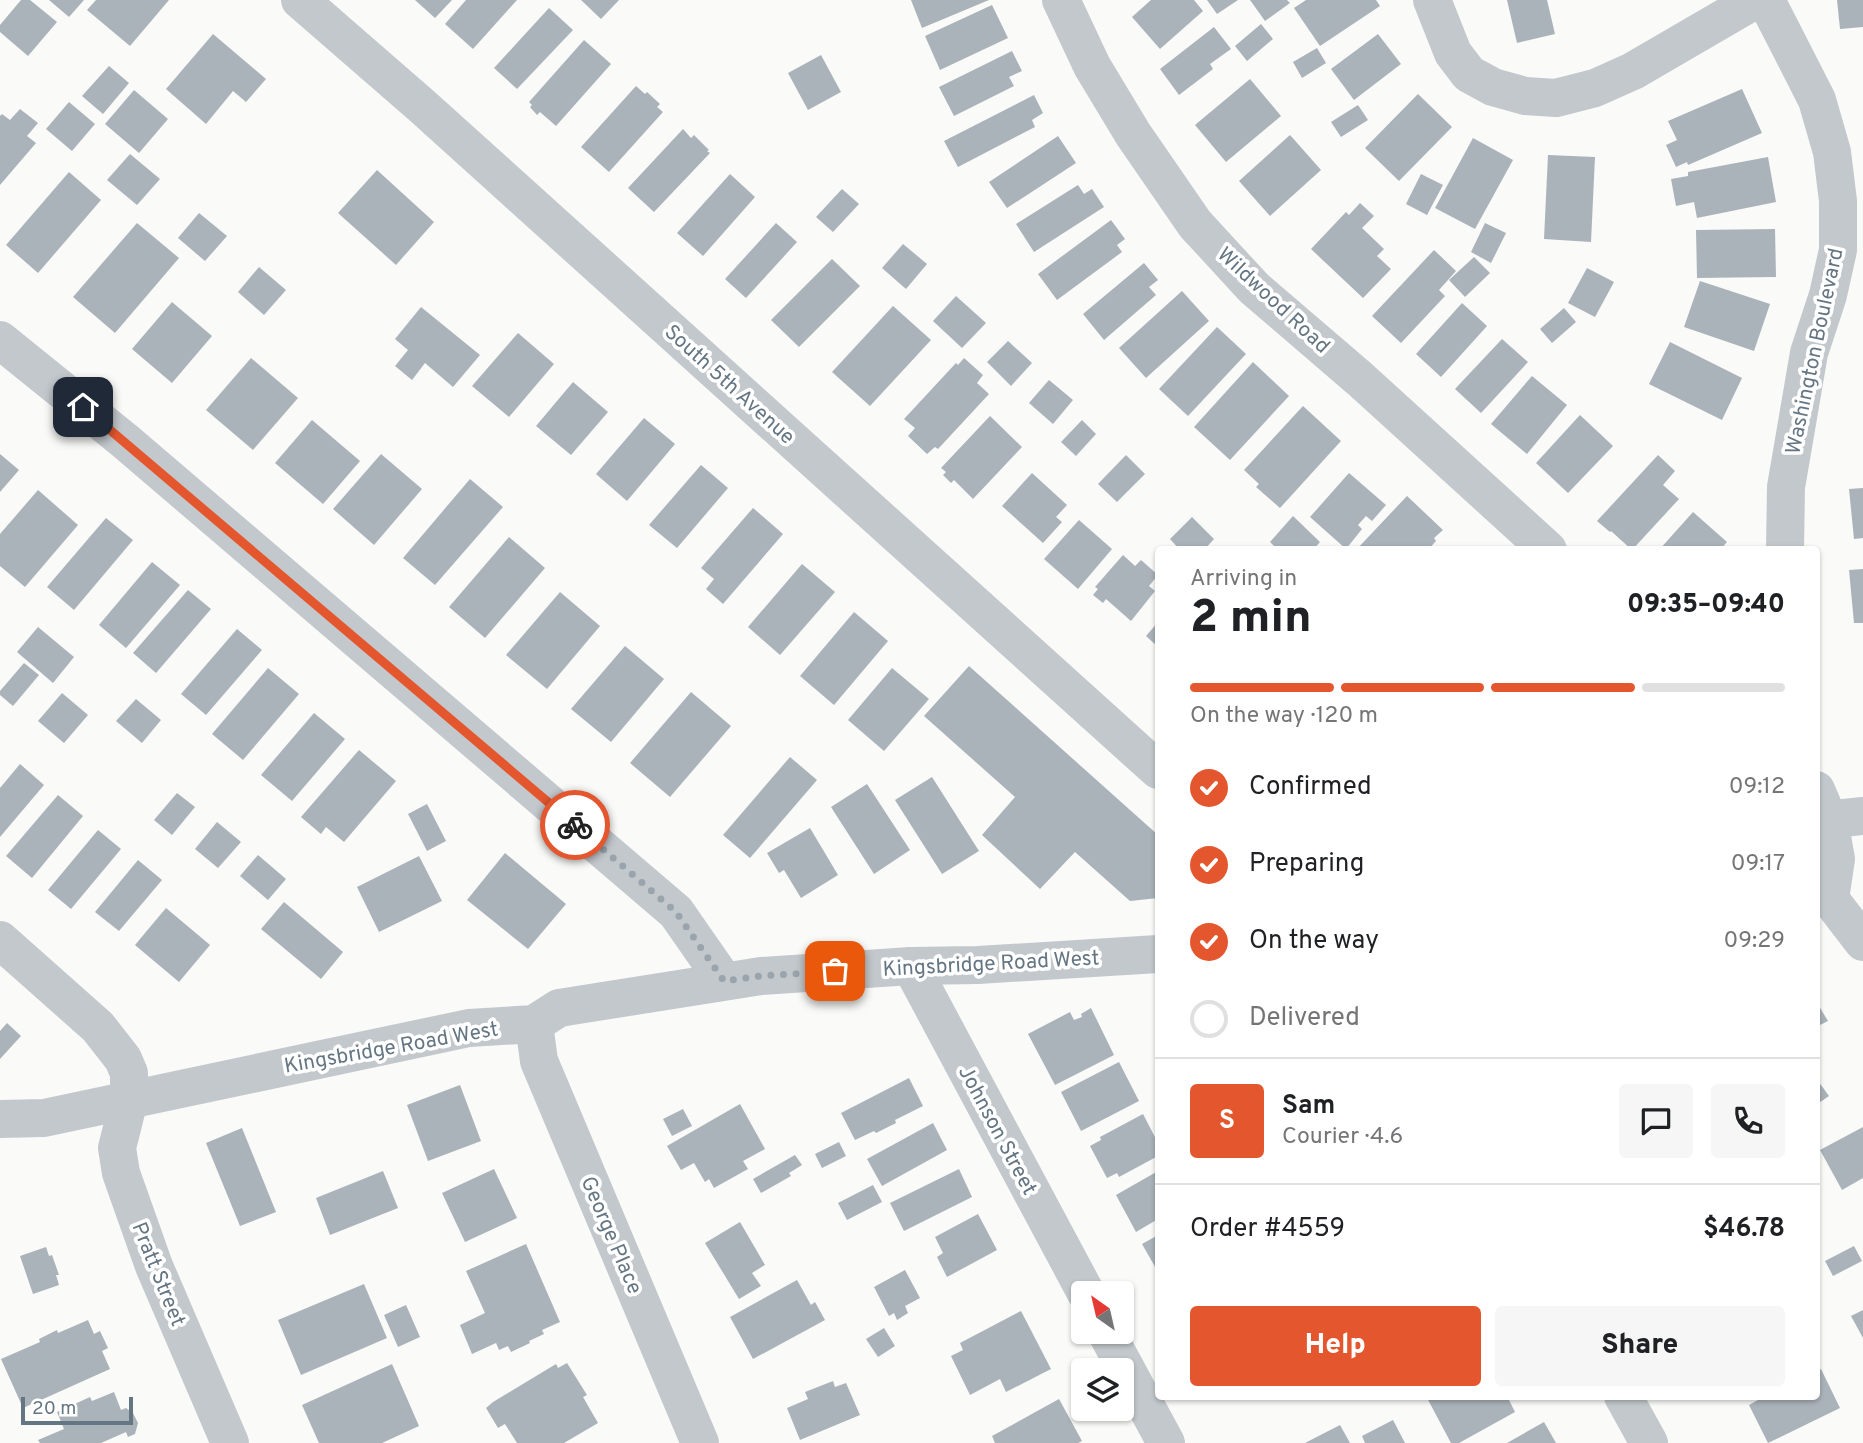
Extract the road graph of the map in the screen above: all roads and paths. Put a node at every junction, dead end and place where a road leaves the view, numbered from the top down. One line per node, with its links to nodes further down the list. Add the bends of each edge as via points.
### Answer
1 (300, 0): 9 (street, South 5th Avenue)
2 (1061, 0): 7 (street, Wildwood Road, via 1092,66 1195,224 1254,288)
3 (1432, 0): 4 (street, via 1453,52 1469,74 1525,96 1556,98 1633,71)
4 (1755, 0)
5 (1766, 0): 8 (street, Washington Boulevard, via 1817,100 1832,152 1838,201 1838,250 1809,353 1786,488)
6 (0, 340): 16 (street, via 676,912)
7 (1544, 546)
8 (1785, 546)
9 (1155, 767)
10 (1831, 812): 11 (street)
11 (1837, 898): 13 (street)
12 (0, 940): 18 (street, Pratt Street, via 97,1027 124,1059 130,1073)
13 (1863, 942)
14 (1155, 954): 15 (street, Kingsbridge Road West)
15 (911, 966): 16 (street, Kingsbridge Road West); 20 (street, Johnson Street)
16 (724, 981): 17 (street, Kingsbridge Road West, via 559,1008)
17 (534, 1024): 18 (street, Kingsbridge Road West, via 469,1028); 24 (street, George Place, via 539,1061)
18 (129, 1100): 19 (street, Kingsbridge Road West, via 44,1118); 23 (street, Pratt Street, via 117,1148 121,1173 154,1266)
19 (0, 1119)
20 (1080, 1281)
21 (1112, 1344): 25 (street)
22 (1625, 1400): 26 (street)
23 (230, 1443)
24 (700, 1443)
25 (1166, 1443)
26 (1649, 1443)

